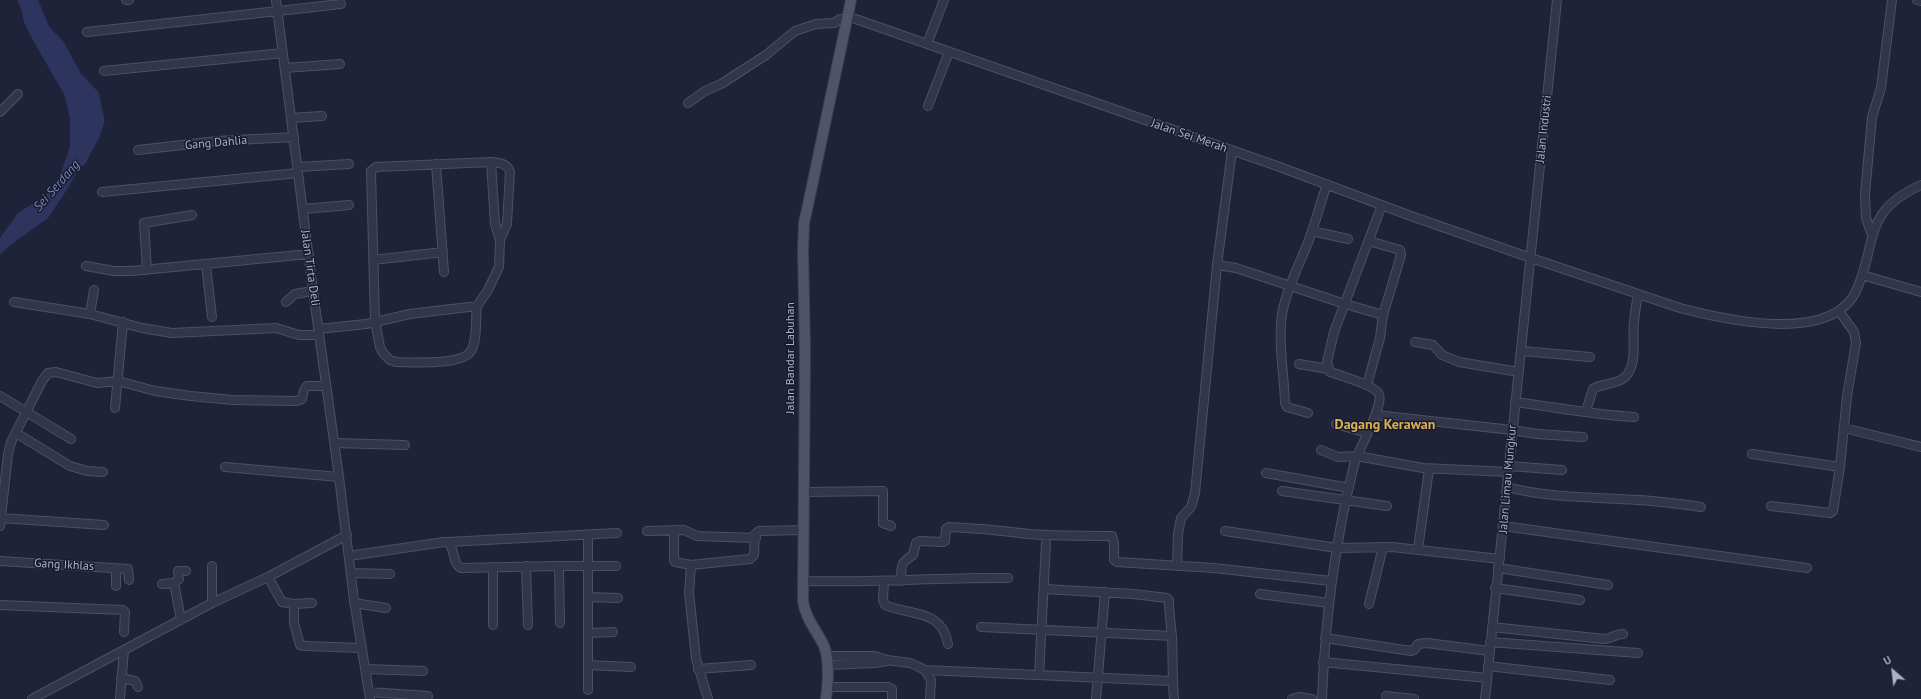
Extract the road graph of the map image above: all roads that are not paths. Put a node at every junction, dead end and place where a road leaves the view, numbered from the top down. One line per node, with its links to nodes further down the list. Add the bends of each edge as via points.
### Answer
1 (126, 0): 2 (street)
2 (129, 0)
3 (276, 0): 11 (street, Jalan Tirta Deli)
4 (851, 0): 12 (main road, Jalan Bandar Labuhan)
5 (944, 0): 14 (street)
6 (1557, 0): 47 (street, Jalan Industri)
7 (1892, 0): 41 (street, via 1881,88 1872,117 1866,186 1866,218)
8 (1917, 0): 9 (street)
9 (1921, 1)
10 (341, 4): 11 (street)
11 (278, 12): 13 (street); 16 (street, Jalan Tirta Deli)
12 (847, 18): 14 (street, Jalan Sei Merah); 21 (street, via 795,31 766,55); 114 (main road, Jalan Bandar Labuhan, via 804,223)
13 (87, 32)
14 (927, 44): 15 (street, Jalan Sei Merah)
15 (949, 52): 22 (street); 28 (street, Jalan Sei Merah)
16 (283, 53): 18 (street, Jalan Tirta Deli); 19 (street)
17 (340, 64): 18 (street)
18 (285, 68): 25 (street, Jalan Tirta Deli)
19 (104, 71)
20 (18, 94): 23 (street)
21 (688, 102)
22 (928, 106)
23 (0, 112)
24 (322, 116): 25 (street)
25 (291, 118): 26 (street, Jalan Tirta Deli)
26 (294, 137): 27 (street, Gang Dahlia); 32 (street, Jalan Tirta Deli)
27 (138, 150)
28 (1232, 151): 33 (street, Jalan Sei Merah); 50 (street)
29 (491, 162): 31 (street); 43 (street, via 495,224); 43 (street, via 506,165 510,172 507,224)
30 (349, 164): 32 (street)
31 (436, 164): 45 (street); 48 (street, via 376,168 371,171)
32 (298, 170): 35 (street); 38 (street, Jalan Tirta Deli)
33 (1327, 184): 37 (street, Jalan Sei Merah); 40 (street)
34 (1921, 186): 41 (street, via 1892,203 1878,220)
35 (102, 192)
36 (349, 205): 38 (street)
37 (1382, 205): 44 (street); 47 (street, Jalan Sei Merah)
38 (303, 209): 46 (street, Jalan Tirta Deli)
39 (192, 215): 52 (street, via 144,223)
40 (1312, 231): 42 (street); 55 (street)
41 (1872, 235): 54 (street)
42 (1348, 239)
43 (500, 240): 63 (street, via 499,267)
44 (1369, 241): 62 (street); 66 (street, via 1401,252)
45 (443, 252): 48 (street); 53 (street)
46 (309, 254): 49 (street); 57 (street, Jalan Tirta Deli)
47 (1530, 258): 59 (street, Jalan Sei Merah); 72 (street, Jalan Limau Mungkur)
48 (373, 260): 68 (street)
49 (206, 265): 52 (street); 67 (street)
50 (1217, 265): 55 (street, via 1236,268); 140 (street, via 1195,493 1191,507 1181,518)
51 (86, 266): 52 (street, via 114,271)
52 (147, 270)
53 (444, 272)
54 (1862, 275): 58 (street); 64 (street, via 1854,295)
55 (1291, 285): 62 (street); 85 (street, via 1281,323 1280,351 1285,403 1289,408)
56 (94, 290): 65 (street)
57 (313, 292): 61 (street, via 296,294); 70 (street, Jalan Tirta Deli)
58 (1921, 292)
59 (1638, 294): 64 (street, Jalan Sei Merah, via 1705,314 1762,322 1803,324 1826,318); 83 (street, via 1632,341 1634,355 1628,371 1621,380 1593,389)
60 (14, 302): 65 (street)
61 (286, 302)
62 (1346, 304): 66 (street); 75 (street, via 1334,332 1327,362)
63 (477, 306): 68 (street); 68 (street, via 475,340 471,351 456,360 390,360 380,347)
64 (1839, 311): 89 (street, via 1856,338)
65 (90, 314): 69 (street)
66 (1383, 315): 78 (street, via 1377,351)
67 (212, 317)
68 (375, 321): 70 (street)
69 (123, 322): 70 (street, via 172,333 276,328 298,335); 77 (street)
70 (319, 332): 79 (street, Jalan Tirta Deli)
71 (1415, 342): 76 (street, via 1433,345 1442,355 1459,362)
72 (1522, 351): 73 (street); 76 (street, Jalan Limau Mungkur)
73 (1590, 357)
74 (1299, 364): 75 (street)
75 (1328, 369): 78 (street, via 1330,372)
76 (1519, 372): 81 (street, Jalan Limau Mungkur)
77 (118, 382): 79 (street, via 154,391 245,401 297,401 302,399 307,386); 82 (street); 84 (street, via 97,383 56,372 48,373)
78 (1367, 385): 86 (street, via 1380,396)
79 (326, 386): 95 (street, Jalan Tirta Deli)
80 (0, 396): 84 (street)
81 (1515, 402): 83 (street); 90 (street, Jalan Limau Mungkur)
82 (115, 408)
83 (1586, 411): 87 (street)
84 (27, 413): 91 (street); 94 (street)
85 (1308, 414)
86 (1376, 415): 90 (street); 92 (street)
87 (1634, 417)
88 (1336, 424): 92 (street)
89 (1844, 428): 97 (street); 103 (street)
90 (1512, 430): 93 (street); 105 (street, Jalan Limau Mungkur)
91 (16, 433): 99 (street); 107 (street, via 70,466)
92 (1367, 433): 101 (street)
93 (1584, 437)
94 (71, 439)
95 (335, 443): 96 (street); 109 (street, Jalan Tirta Deli)
96 (405, 445)
97 (1921, 446)
98 (1320, 450): 101 (street, via 1338,457)
99 (4, 452): 110 (street)
100 (1752, 454): 103 (street)
101 (1357, 456): 104 (street); 112 (street)
102 (225, 467): 109 (street)
103 (1840, 467): 117 (street, via 1832,512)
104 (1429, 468): 105 (street); 135 (street)
105 (1508, 469): 106 (street); 111 (street, Jalan Limau Mungkur)
106 (1562, 470)
107 (103, 472)
108 (1266, 473): 112 (street)
109 (339, 477): 128 (street, Jalan Tirta Deli)
110 (3, 487): 119 (street)
111 (1506, 487): 118 (street, via 1555,495); 122 (street, Jalan Limau Mungkur)
112 (1349, 488): 115 (street)
113 (1282, 491): 115 (street)
114 (805, 492): 121 (street, via 883,491 884,523); 124 (main road, Jalan Bandar Labuhan)
115 (1347, 499): 116 (street); 134 (street)
116 (1387, 506)
117 (1771, 506)
118 (1701, 507)
119 (0, 524): 120 (street)
120 (104, 525)
121 (890, 526)
122 (1503, 526): 137 (street, Jalan Limau Mungkur); 148 (street)
123 (674, 530): 125 (street); 130 (street, via 684,530 697,536); 139 (street, via 674,560)
124 (804, 530): 130 (street, via 762,531 756,534); 156 (main road, Jalan Bandar Labuhan)
125 (647, 531)
126 (1225, 531): 134 (street)
127 (617, 533): 129 (street)
128 (347, 535): 136 (street, Jalan Tirta Deli); 153 (street)
129 (588, 535): 131 (street); 144 (street)
130 (756, 538): 139 (street, via 754,555 750,559)
131 (448, 542): 136 (street); 146 (street, via 458,567)
132 (1046, 543): 165 (street)
133 (1383, 546): 134 (street); 135 (street); 176 (street)
134 (1338, 548): 158 (street)
135 (1418, 549): 137 (street)
136 (349, 556): 151 (street, Jalan Tirta Deli)
137 (1500, 559): 147 (street, Jalan Limau Mungkur)
138 (0, 561): 149 (street, Gang Ikhlas)
139 (691, 564): 205 (street, via 689,592)
140 (1177, 565): 157 (street, via 1116,562 1112,536 1046,535 949,527 946,529 943,542 916,543 913,555 902,564); 158 (street)
141 (212, 566): 171 (street)
142 (526, 566): 143 (street); 146 (street); 182 (street)
143 (557, 566): 144 (street); 180 (street)
144 (588, 566): 145 (street); 168 (street)
145 (616, 566)
146 (493, 567): 181 (street)
147 (1498, 568): 162 (street); 164 (street, Jalan Limau Mungkur)
148 (1807, 568)
149 (116, 569): 155 (street, Gang Ikhlas, via 128,569); 163 (street)
150 (186, 571): 160 (street, via 178,571 179,579)
151 (351, 573): 152 (street); 173 (street, Jalan Tirta Deli)
152 (390, 574)
153 (268, 577): 171 (street); 175 (street, via 282,602)
154 (1008, 578): 157 (street)
155 (129, 580)
156 (803, 581): 159 (street); 198 (main road, Jalan Bandar Labuhan, via 804,609 824,648)
157 (901, 581): 159 (street)
158 (1331, 581): 174 (street)
159 (884, 582): 193 (street, via 885,605 935,620 946,632)
160 (174, 583): 161 (street); 179 (street)
161 (162, 584)
162 (1608, 585)
163 (116, 586)
164 (1495, 588): 170 (street); 184 (street, Jalan Limau Mungkur)
165 (1045, 589): 166 (street); 185 (street)
166 (1105, 592): 189 (street); 191 (street, via 1167,598)
167 (1260, 594): 174 (street)
168 (588, 597): 169 (street); 188 (street)
169 (618, 598)
170 (1580, 600)
171 (212, 603): 179 (street)
172 (312, 603): 175 (street)
173 (354, 603): 178 (street); 195 (street, Jalan Tirta Deli)
174 (1329, 603): 192 (street)
175 (294, 604): 195 (street, via 294,624 300,644)
176 (1369, 604)
177 (0, 605): 186 (street, via 123,610)
178 (386, 608)
179 (181, 620): 196 (street)
180 (560, 623)
181 (493, 625)
182 (528, 625)
183 (981, 626): 185 (street)
184 (1492, 627): 190 (street, via 1604,639); 194 (street, Jalan Limau Mungkur)
185 (1042, 631): 189 (street); 208 (street)
186 (124, 632)
187 (613, 632): 188 (street)
188 (588, 633): 200 (street)
189 (1103, 633): 191 (street); 210 (street)
190 (1622, 634)
191 (1172, 636): 213 (street)
192 (1325, 638): 194 (street, via 1411,650 1418,644 1427,643); 199 (street)
193 (948, 644)
194 (1490, 646): 197 (street); 202 (street, Jalan Limau Mungkur)
195 (362, 648): 204 (street, Jalan Tirta Deli)
196 (124, 650): 209 (street); 220 (street)
197 (1638, 653)
198 (827, 660): 206 (street, via 875,663 887,660 910,663); 215 (main road, Jalan Bandar Labuhan)
199 (1323, 662): 211 (street); 230 (street)
200 (588, 665): 203 (street); 216 (street)
201 (751, 665): 205 (street)
202 (1488, 666): 211 (street, Jalan Limau Mungkur); 212 (street)
203 (631, 667)
204 (366, 669): 207 (street); 217 (street, Jalan Tirta Deli)
205 (698, 669): 222 (street)
206 (926, 670): 208 (street); 225 (street, via 931,680)
207 (423, 671)
208 (1039, 675): 210 (street)
209 (121, 678): 214 (street, via 135,681); 221 (street)
210 (1099, 678): 213 (street); 226 (street)
211 (1487, 678): 232 (street, Jalan Limau Mungkur)
212 (1610, 680)
213 (1172, 681): 227 (street)
214 (138, 687)
215 (827, 688): 223 (main road, Jalan Bandar Labuhan); 224 (street, via 888,687 892,689)
216 (588, 690)
217 (369, 696): 218 (street)
218 (428, 696)
219 (1386, 696): 231 (street)
220 (32, 699)
221 (120, 699)
222 (708, 699)
223 (826, 699)
224 (892, 699)
225 (930, 699)
226 (1096, 699)
227 (1174, 699)
228 (1292, 699): 229 (street)
229 (1312, 699)
230 (1322, 699)
231 (1414, 699)
232 (1485, 699)

